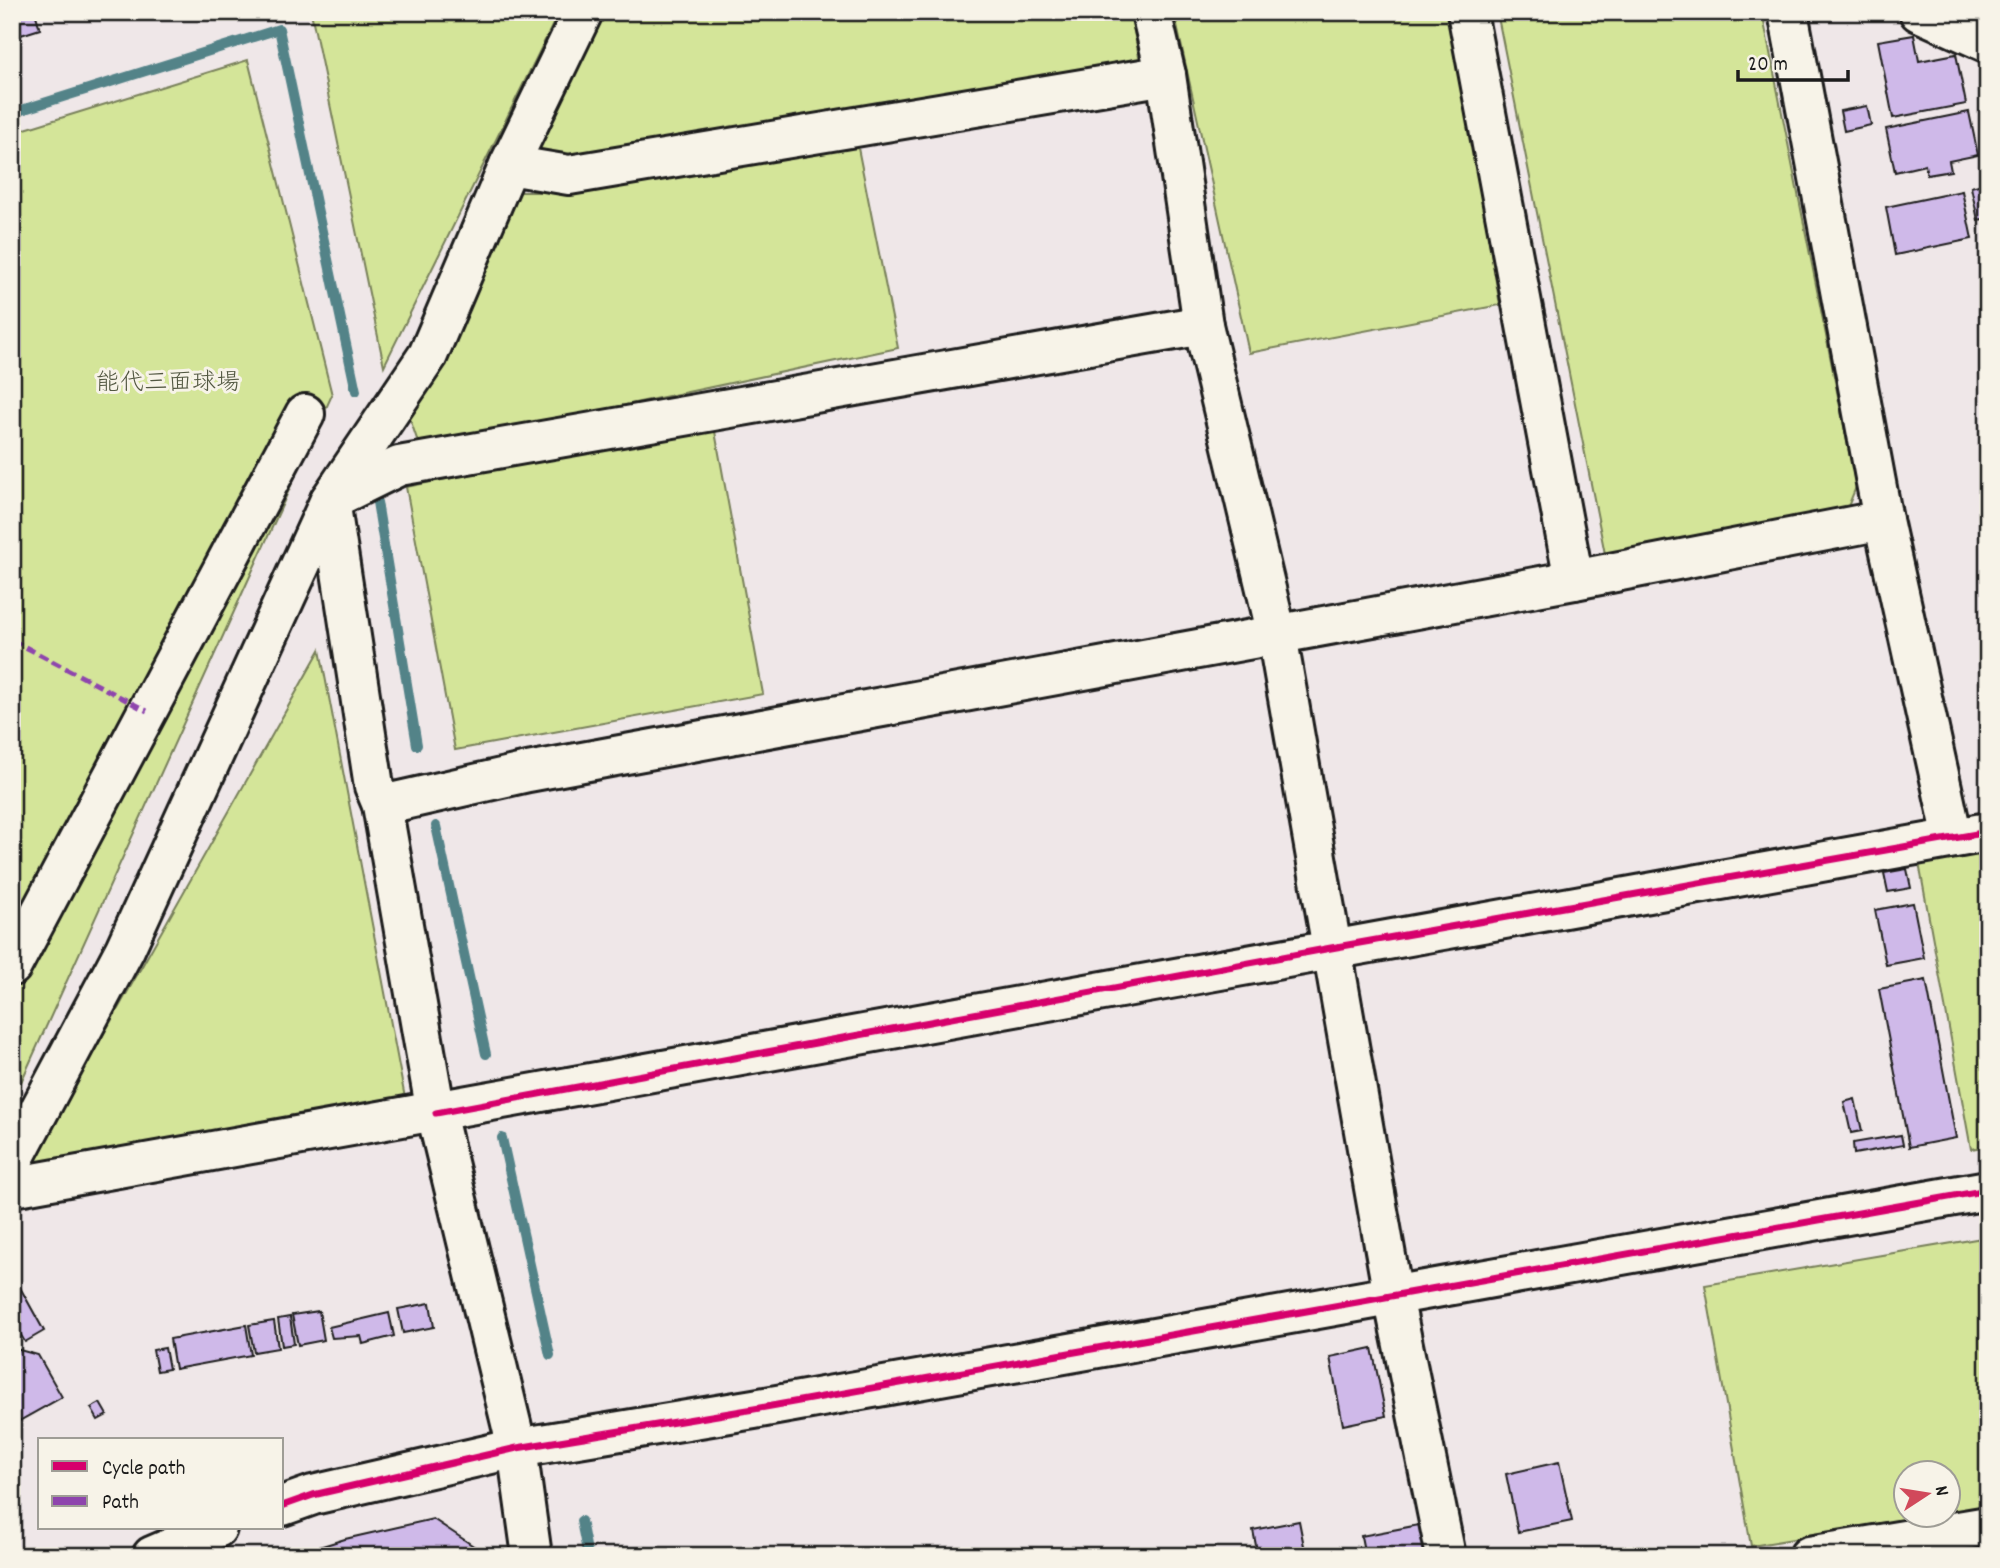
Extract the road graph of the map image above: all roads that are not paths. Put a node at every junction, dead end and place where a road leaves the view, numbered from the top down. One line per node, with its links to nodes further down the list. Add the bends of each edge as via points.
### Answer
1 (583, 12): 8 (street)
2 (1152, 12): 7 (street)
3 (1467, 12): 13 (street)
4 (1788, 12): 12 (street)
5 (1919, 12): 6 (street)
6 (1988, 43)
7 (1166, 75): 8 (street, via 569,176); 9 (street)
8 (509, 165): 11 (street, via 428,355)
9 (1203, 325): 11 (street, via 399,466); 14 (street)
10 (305, 414): 18 (street)
11 (330, 500): 15 (street, via 374,786); 20 (street, via 125,948)
12 (1883, 520): 13 (street); 16 (street)
13 (1574, 580): 14 (street)
14 (1277, 635): 15 (street, via 542,769); 17 (street)
15 (382, 805): 19 (street)
16 (1970, 835): 17 (street)
17 (1331, 948): 19 (street); 23 (street)
18 (12, 967)
19 (436, 1113): 21 (street); 24 (street)
20 (12, 1162)
21 (12, 1187)
22 (1988, 1190): 23 (street)
23 (1393, 1296): 24 (street); 30 (street)
24 (517, 1448): 25 (street); 29 (street)
25 (284, 1505)
26 (1988, 1526): 31 (street)
27 (212, 1530): 28 (street)
28 (152, 1556)
29 (532, 1556)
30 (1446, 1556)
31 (1810, 1556)

